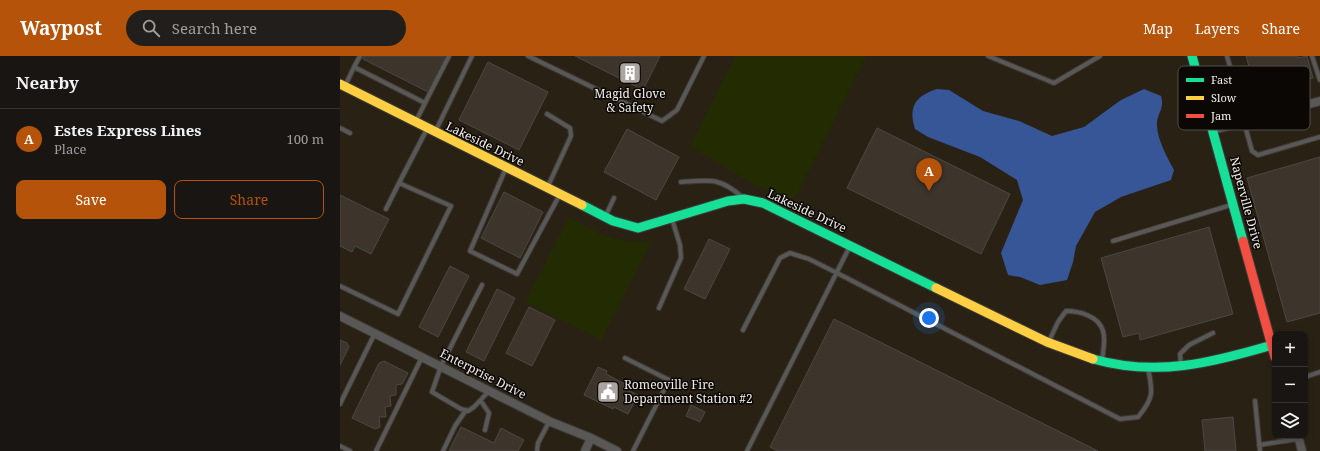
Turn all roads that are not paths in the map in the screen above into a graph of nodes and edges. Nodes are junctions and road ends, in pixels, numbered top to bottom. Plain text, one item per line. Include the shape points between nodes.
1 (360, 56) edge
2 (449, 56) edge
3 (472, 56) edge
4 (528, 56) edge
5 (704, 56) edge
6 (988, 56) edge
7 (1100, 56) edge
8 (1192, 56) edge
9 (1227, 56) edge
10 (1312, 56) edge
11 (1195, 66) edge
12 (1230, 66) edge
13 (354, 68) junction
14 (1320, 80) edge
15 (342, 85) edge
16 (1320, 101) edge
17 (425, 103) junction
18 (1310, 104) edge
19 (547, 114) dead end
20 (415, 123) junction
21 (340, 128) edge
22 (1214, 130) edge
23 (1247, 130) edge
24 (431, 131) junction
25 (350, 134) dead end
26 (1320, 137) edge
27 (506, 168) junction
28 (681, 182) dead end
29 (399, 183) junction
30 (546, 188) junction
31 (560, 195) junction
32 (614, 198) dead end
33 (744, 199) junction
34 (1234, 205) junction
35 (386, 209) dead end
36 (604, 217) junction
37 (672, 219) junction
38 (1113, 240) dead end
39 (850, 246) junction
40 (837, 273) junction
41 (482, 285) dead end
42 (340, 286) edge
43 (659, 308) dead end
44 (340, 316) edge
45 (743, 330) dead end
46 (374, 333) junction
47 (1213, 333) dead end
48 (1048, 343) junction
49 (1272, 345) joint
50 (422, 357) junction
51 (625, 358) dead end
52 (1101, 361) junction
53 (441, 366) junction
54 (1181, 366) junction
55 (1148, 368) junction
56 (1320, 372) edge
57 (1308, 375) edge
58 (489, 390) junction
59 (481, 401) junction
60 (1255, 401) dead end
61 (340, 404) edge
62 (466, 410) junction
63 (550, 421) junction
64 (485, 430) dead end
65 (591, 438) junction
66 (1288, 439) edge
67 (1299, 439) edge
68 (1259, 445) junction
69 (340, 446) edge
70 (350, 451) edge
71 (376, 451) edge
72 (444, 451) edge
73 (537, 451) edge
74 (585, 451) edge
75 (616, 451) edge
76 (633, 451) edge
77 (747, 451) edge
78 (1260, 451) edge
79 (1302, 451) edge

1 - 13 lane
2 - 17 lane
3 - 24 lane
4 - 5 lane via 662,121 677,110
6 - 7 lane via 1054,83
8 - 11 street, Naperville Drive
9 - 12 lane
10 - 14 lane
13 - 15 lane
13 - 17 lane
15 - 20 street, Lakeside Drive
16 - 18 street
17 - 20 lane
19 - 30 lane via 570,128 571,136
20 - 24 street, Lakeside Drive
21 - 25 lane
22 - 34 street, Naperville Drive
23 - 26 lane via 1252,151 1258,155
24 - 27 street, Lakeside Drive
24 - 29 lane
27 - 30 street, Lakeside Drive
27 - 31 lane via 470,250 504,268 517,274
28 - 33 lane via 714,180 734,190
29 - 35 lane
29 - 42 lane via 451,206 398,314
30 - 31 street, Lakeside Drive
31 - 36 street, Lakeside Drive
32 - 36 lane
33 - 37 street, Lakeside Drive via 728,201
33 - 39 street, Lakeside Drive via 764,203
34 - 38 lane
34 - 49 street, Naperville Drive
36 - 37 street, Lakeside Drive via 638,228
37 - 43 lane via 681,258
39 - 40 lane
39 - 48 street, Lakeside Drive
40 - 45 lane via 790,253 780,258
40 - 55 lane via 1120,419 1138,417 1150,403 1153,388
40 - 77 lane
41 - 53 lane
44 - 46 street, Enterprise Drive
46 - 50 street, Enterprise Drive
46 - 61 lane
47 - 54 lane via 1189,345 1180,354
48 - 52 street, Lakeside Drive
48 - 52 lane via 1066,311 1077,311 1096,320 1103,331
49 - 54 street, Lakeside Drive via 1226,359
50 - 53 street, Enterprise Drive
50 - 71 lane
51 - 76 lane via 669,380
52 - 55 street, Lakeside Drive
53 - 58 street, Enterprise Drive
53 - 62 lane via 432,392
54 - 55 street, Lakeside Drive
56 - 57 lane
58 - 59 lane
58 - 63 street, Enterprise Drive
59 - 62 lane
59 - 64 lane via 489,413
60 - 68 lane
62 - 72 lane
63 - 65 street, Enterprise Drive
63 - 73 lane via 538,443
65 - 74 street
65 - 75 street, Enterprise Drive
66 - 68 lane
67 - 79 street
68 - 78 lane
69 - 70 lane

